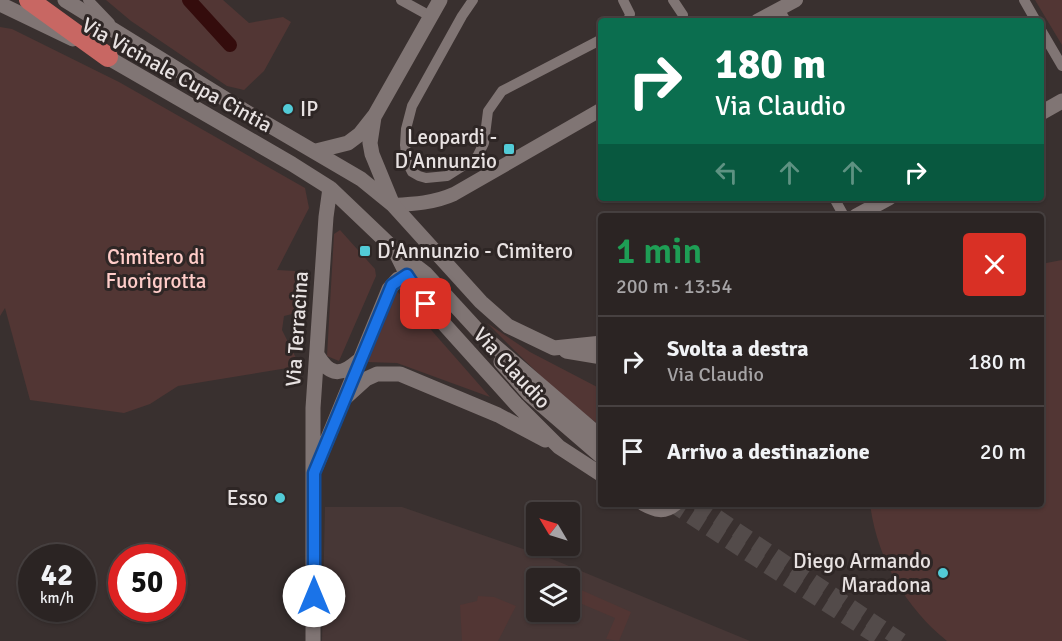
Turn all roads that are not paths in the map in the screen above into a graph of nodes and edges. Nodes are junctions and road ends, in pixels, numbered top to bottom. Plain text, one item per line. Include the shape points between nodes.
1 (29, 0) edge
2 (65, 0) edge
3 (88, 0) edge
4 (401, 0) edge
5 (440, 0) edge
6 (473, 0) edge
7 (623, 0) edge
8 (673, 0) edge
9 (796, 0) edge
10 (1024, 0) edge
11 (0, 4) edge
12 (683, 15) dead end
13 (783, 15) edge
14 (430, 16) junction
15 (629, 18) edge
16 (1034, 18) edge
17 (1044, 35) edge
18 (125, 38) junction
19 (598, 41) edge
20 (108, 57) junction
21 (1062, 66) edge
22 (1062, 100) edge
23 (598, 111) edge
24 (1044, 111) edge
25 (375, 115) junction
26 (316, 151) junction
27 (330, 188) junction
28 (880, 201) edge
29 (393, 206) junction
30 (863, 213) edge
31 (395, 250) junction
32 (426, 274) junction
33 (407, 275) junction
34 (482, 335) junction
35 (598, 343) edge
36 (554, 348) junction
37 (318, 356) junction
38 (598, 356) edge
39 (359, 360) junction
40 (343, 400) junction
41 (598, 435) edge
42 (559, 447) junction
43 (598, 454) edge
44 (598, 472) edge
45 (314, 473) junction
46 (649, 507) edge
47 (669, 507) edge
48 (313, 641) edge

1 - 20 highway
2 - 18 main road, Via Vicinale Cupa Cintia
3 - 18 street
4 - 14 street
5 - 14 main road
6 - 19 street via 412,106 405,145 407,162 419,176 447,176 477,157 484,143 488,111 502,91
7 - 15 street
8 - 12 street
9 - 13 street
10 - 16 street
11 - 20 main road, Via Vicinale Cupa Cintia
14 - 25 main road
17 - 21 street
18 - 26 main road, Via Vicinale Cupa Cintia
20 - 27 main road, Via Vicinale Cupa Cintia
22 - 24 main road
23 - 29 street via 454,194 426,203
25 - 26 main road via 348,142
25 - 29 main road via 372,154
26 - 29 main road via 362,180
27 - 31 main road, Via Claudio
27 - 37 main road, Via Terracina
28 - 30 main road
29 - 36 main road via 508,326
31 - 32 main road, Via Claudio
31 - 33 main road, Via Claudio
32 - 33 main road
32 - 34 main road, Via Claudio
33 - 39 main road, Via Terracina via 388,289
33 - 42 main road, Via Claudio via 426,304
34 - 41 main road, Via Claudio
34 - 43 main road, Via Claudio via 529,394
35 - 36 main road
36 - 38 main road
37 - 39 main road via 327,368 338,373
37 - 45 main road, Via Terracina via 313,408
39 - 40 main road, Via Terracina
40 - 42 main road via 366,379 377,374 400,374 498,415
40 - 45 main road, Via Terracina
42 - 44 main road, Via Claudio
45 - 48 main road, Via Terracina
46 - 47 main road

